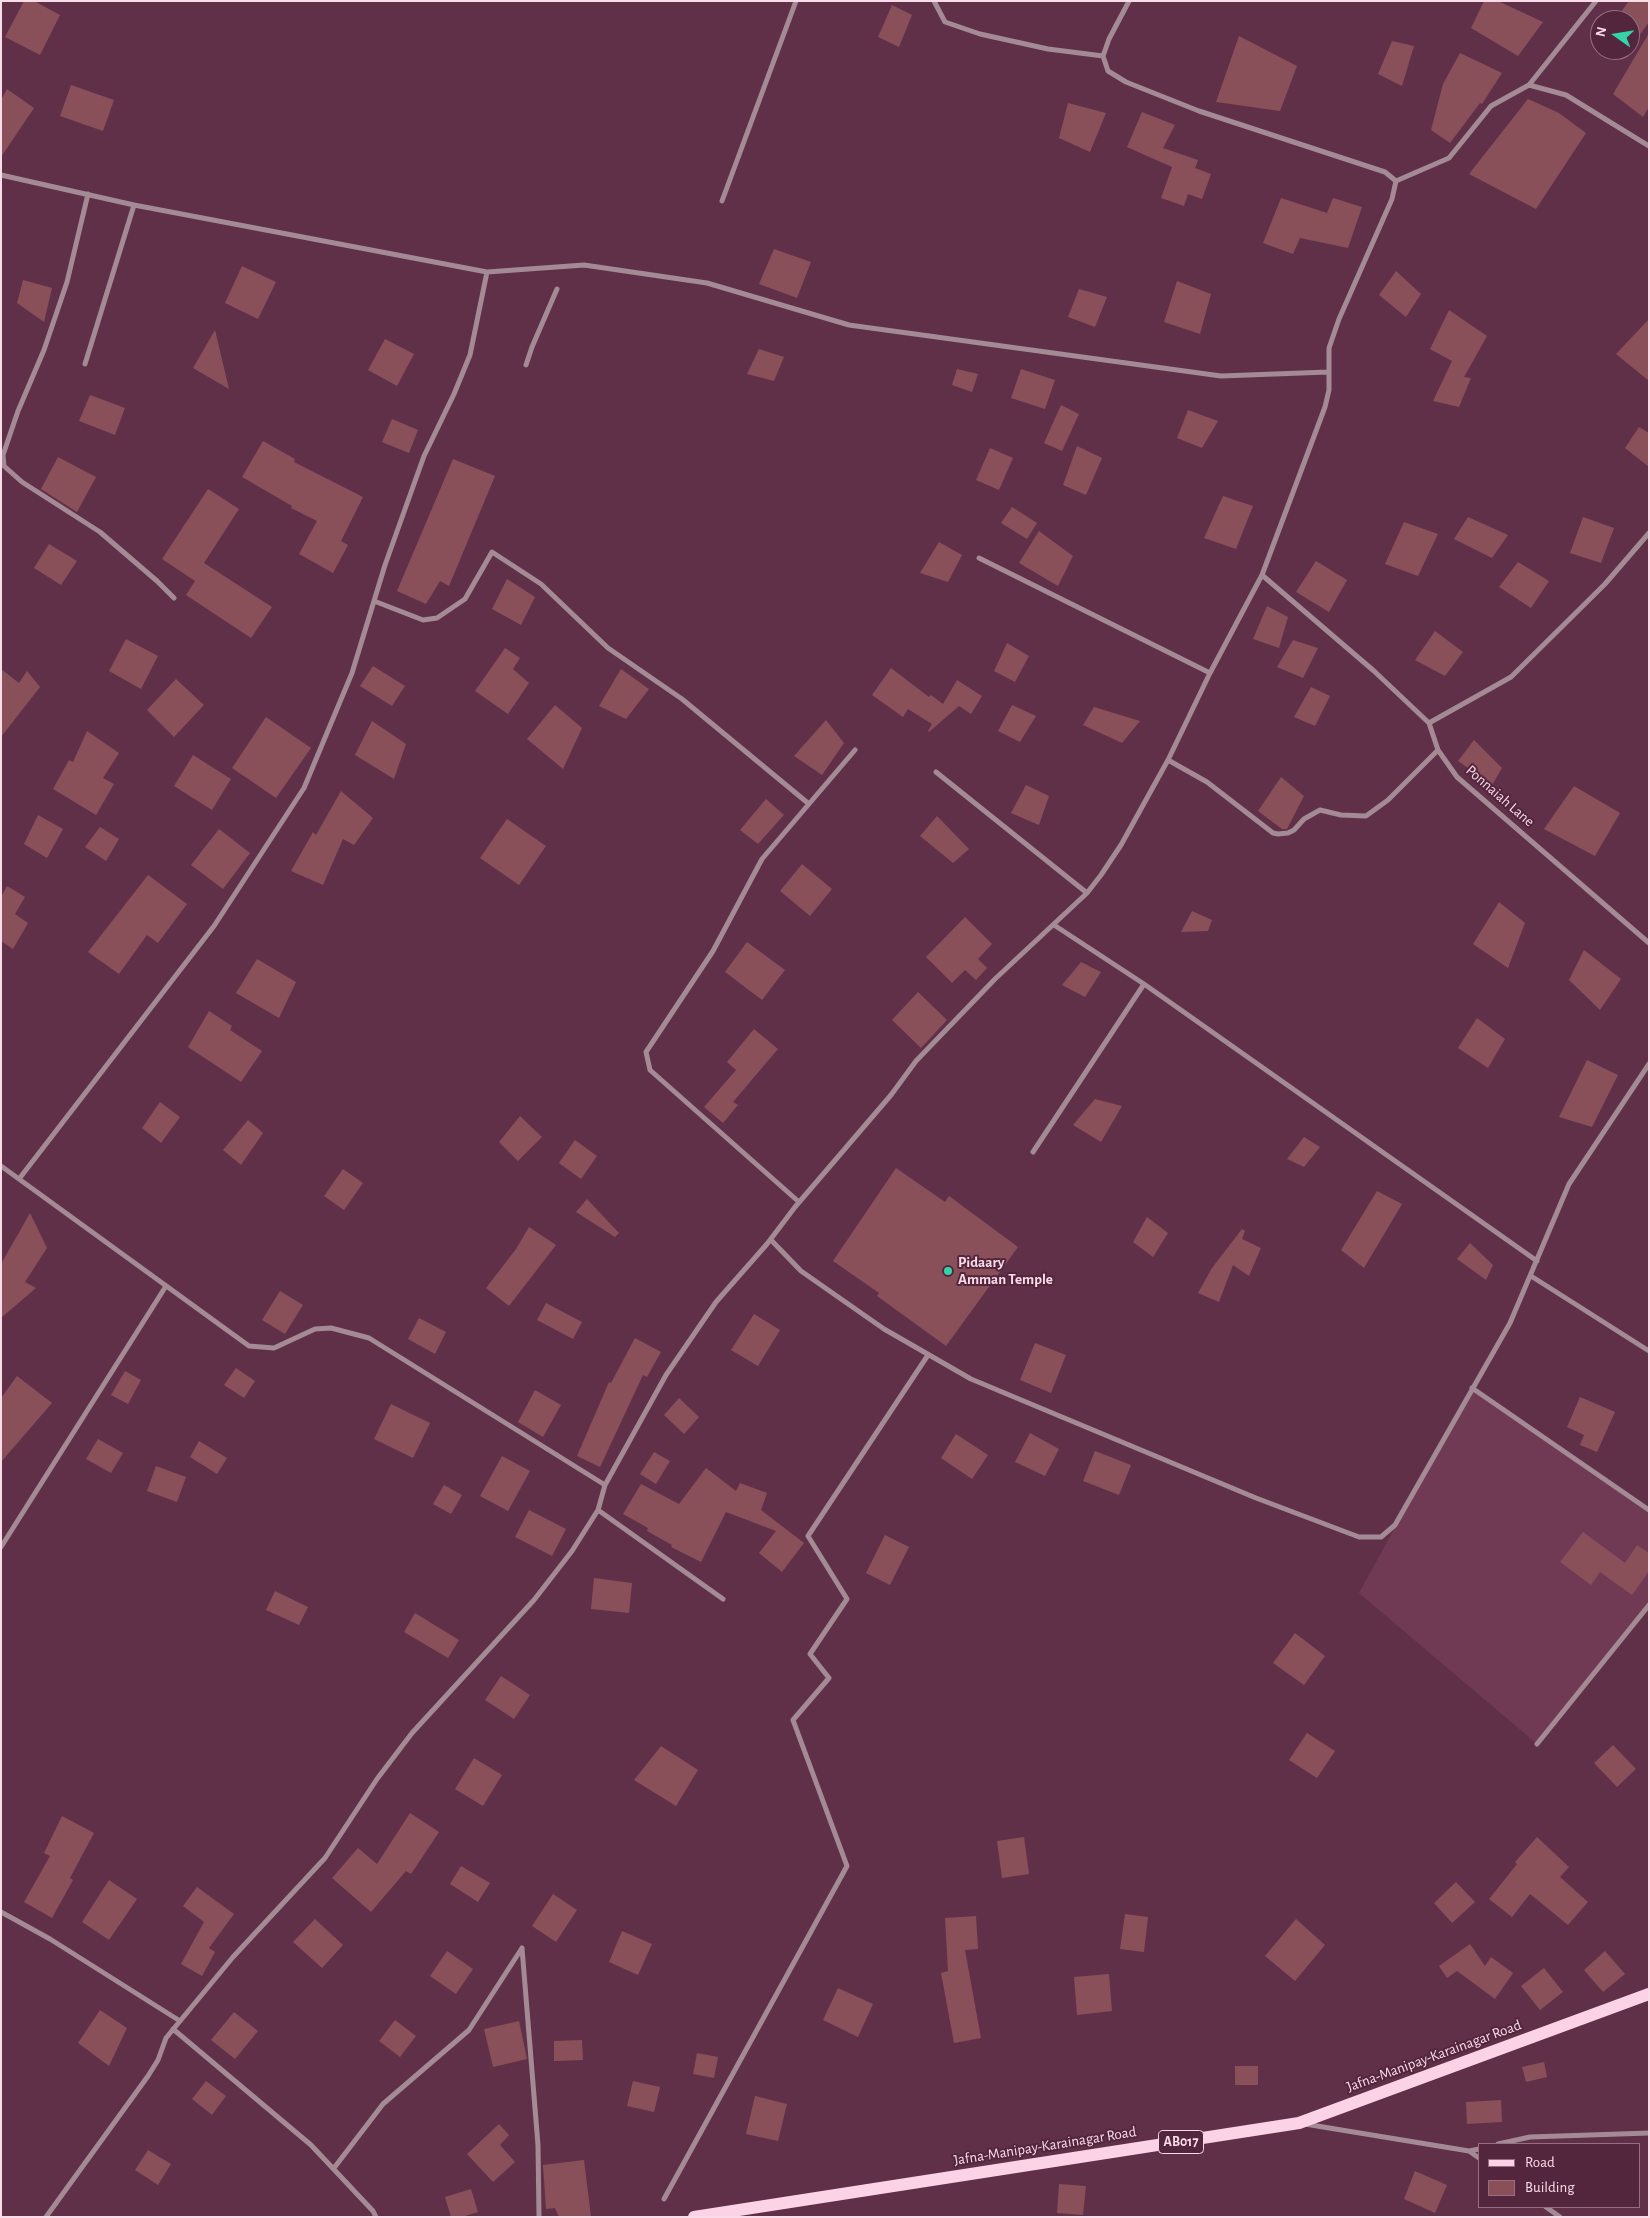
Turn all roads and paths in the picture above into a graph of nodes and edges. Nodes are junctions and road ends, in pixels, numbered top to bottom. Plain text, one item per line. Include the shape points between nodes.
1 (796, 1) edge
2 (934, 1) edge
3 (1129, 1) edge
4 (1596, 1) edge
5 (1103, 56) junction
6 (1529, 85) junction
7 (1649, 146) edge
8 (1, 175) edge
9 (1396, 181) junction
10 (88, 194) junction
11 (722, 201) dead end
12 (134, 204) junction
13 (487, 272) junction
14 (557, 289) dead end
15 (85, 364) dead end
16 (526, 365) dead end
17 (1328, 372) junction
18 (1649, 533) edge
19 (979, 558) dead end
20 (1262, 575) junction
21 (174, 598) dead end
22 (374, 601) junction
23 (1210, 673) junction
24 (1429, 723) junction
25 (855, 750) dead end
26 (1438, 750) junction
27 (1168, 760) junction
28 (936, 772) dead end
29 (809, 804) junction
30 (1087, 893) junction
31 (1054, 924) junction
32 (1649, 943) edge
33 (1144, 984) junction
34 (1649, 1064) edge
35 (1033, 1152) dead end
36 (1, 1166) edge
37 (19, 1179) junction
38 (799, 1202) junction
39 (771, 1240) junction
40 (1538, 1261) junction
41 (1531, 1276) junction
42 (166, 1286) junction
43 (1649, 1351) edge
44 (928, 1354) junction
45 (1472, 1388) junction
46 (606, 1485) junction
47 (598, 1510) junction
48 (1649, 1510) edge
49 (1, 1547) edge
50 (723, 1599) dead end
51 (1649, 1606) edge
52 (1537, 1744) dead end
53 (1, 1912) edge
54 (1649, 1994) edge
55 (180, 2022) junction
56 (173, 2029) junction
57 (1299, 2123) junction
58 (1649, 2133) edge
59 (1503, 2143) edge
60 (1478, 2149) edge
61 (1469, 2151) junction
62 (1478, 2157) edge
63 (334, 2168) junction
64 (664, 2200) dead end
65 (1547, 2208) edge
66 (46, 2217) edge
67 (376, 2217) edge
68 (539, 2217) edge
69 (694, 2217) edge
70 (1560, 2217) edge

1 - 11 street
2 - 5 street via 945,22 980,34 1048,49
3 - 5 street
4 - 6 street
5 - 9 street via 1108,71 1126,82 1199,111 1385,172
6 - 7 street via 1566,95
6 - 9 street via 1491,106 1450,158
8 - 10 street
9 - 17 street via 1392,199 1338,319 1329,348
10 - 12 street
10 - 21 street via 67,282 44,350 18,411 3,455 4,466 22,482 100,532
12 - 13 street
12 - 15 street
13 - 17 street via 584,265 707,283 849,325 1221,376
13 - 22 street via 470,355 424,456
14 - 16 street
17 - 20 street via 1329,390 1325,407
18 - 24 street via 1605,584 1511,677
19 - 23 street
20 - 23 street
20 - 24 street, Ponnaiah Lane
22 - 29 street via 423,620 436,618 465,599 492,552 541,584 608,648 682,699
22 - 37 street via 352,674 304,788 214,926
23 - 27 street
24 - 26 street, Ponnaiah Lane
25 - 29 street
26 - 27 street via 1388,800 1366,816 1320,810 1308,816 1294,830 1278,834 1207,782
26 - 32 street, Ponnaiah Lane via 1457,777
27 - 30 street via 1121,845
28 - 30 street
29 - 38 street via 762,859 713,951 646,1052 650,1070
30 - 31 street
31 - 33 street
31 - 38 street via 995,979 916,1061
33 - 35 street
33 - 40 street
34 - 40 street via 1569,1184
36 - 37 street
37 - 42 street
38 - 39 street
39 - 44 street via 801,1272 884,1329
39 - 46 street via 710,1310 666,1375
40 - 41 street
41 - 43 street
41 - 45 street via 1510,1323
42 - 46 street via 249,1346 274,1348 315,1329 331,1328 369,1338
42 - 49 street
44 - 45 street via 971,1378 1256,1498 1359,1537 1381,1537 1395,1525
44 - 64 street via 808,1536 847,1599 810,1654 829,1678 793,1720 847,1866
45 - 48 street
46 - 47 street
47 - 50 street
47 - 55 street via 572,1551 534,1600 412,1732 325,1858 233,1957
51 - 52 street
53 - 55 street via 50,1939
54 - 57 main road, Jafna-Manipay-Karainagar Road / AB017
55 - 56 street
56 - 63 street
56 - 66 street via 148,2076
57 - 61 street
57 - 69 main road, Jafna-Manipay-Karainagar Road / AB017
58 - 59 street via 1530,2137
60 - 61 street
61 - 62 street
63 - 67 street
63 - 68 street via 383,2104 469,2030 522,1948 538,2145
65 - 70 street

